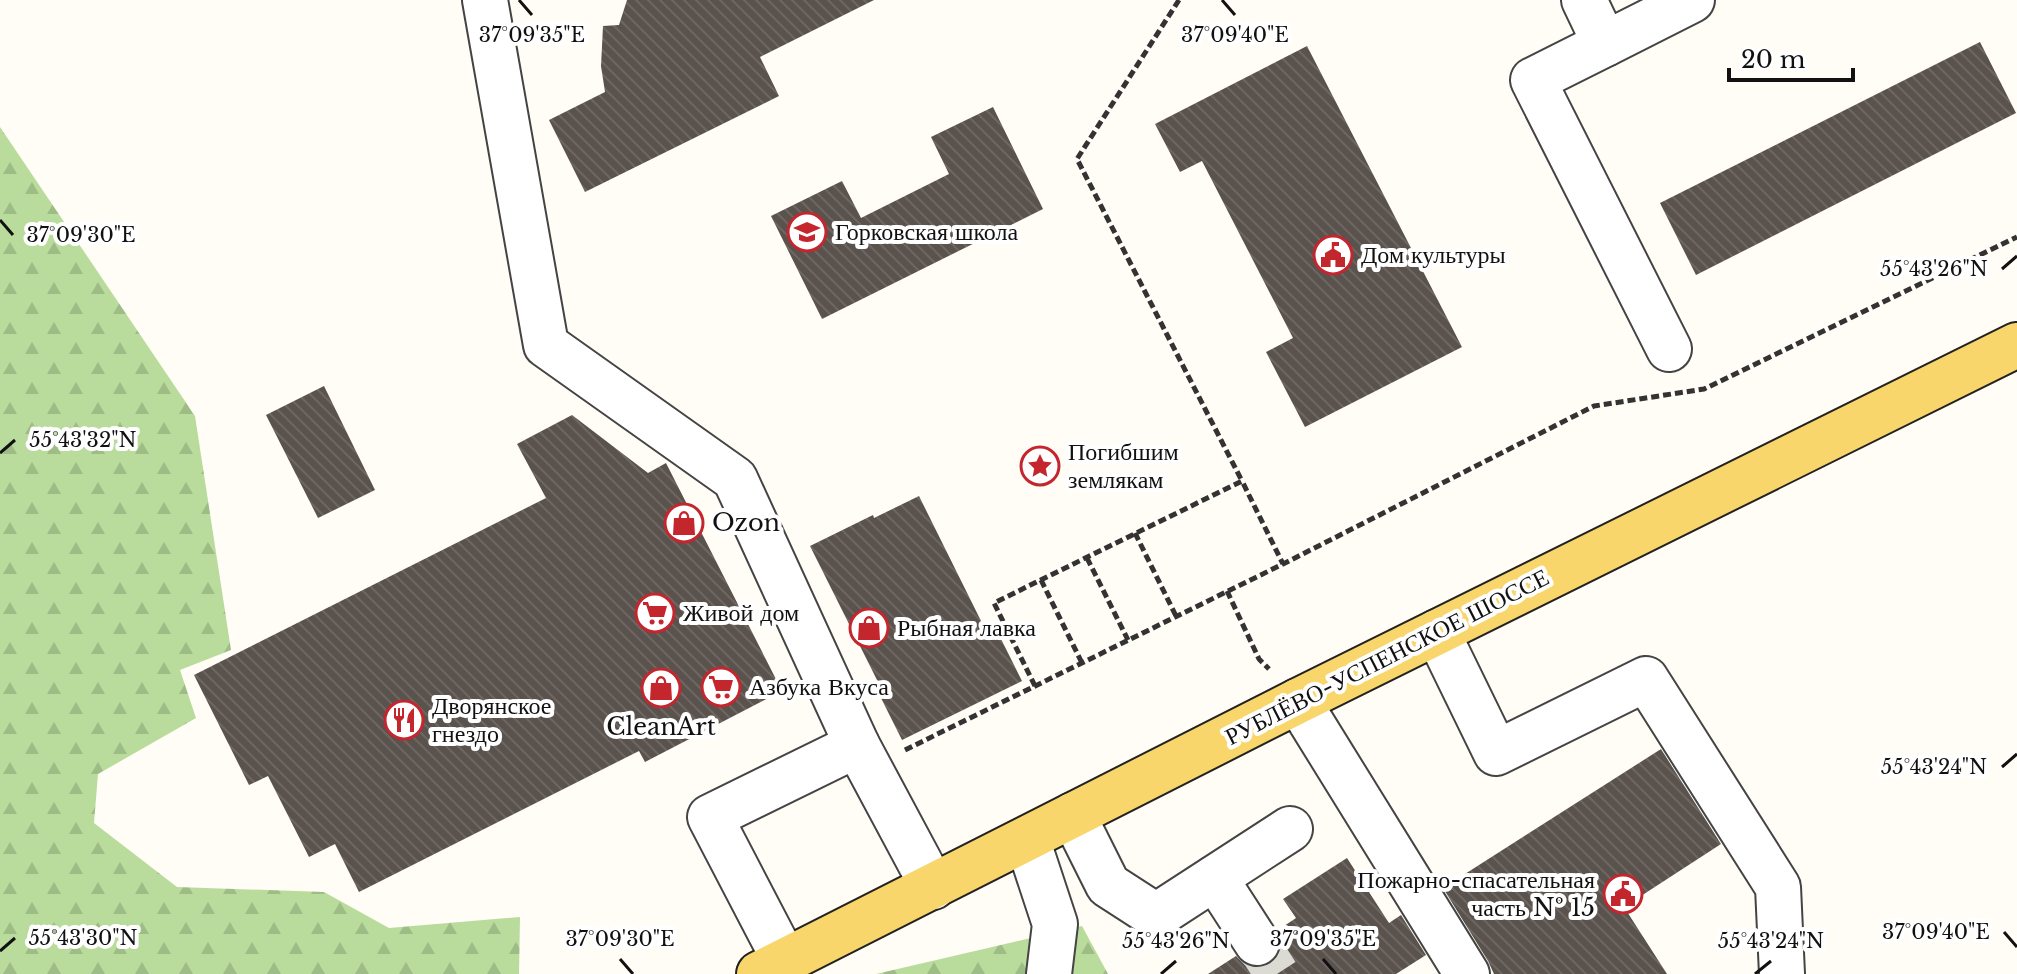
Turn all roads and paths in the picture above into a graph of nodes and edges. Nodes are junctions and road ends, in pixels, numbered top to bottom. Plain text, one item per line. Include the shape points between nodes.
1 (485, 0) edge
2 (1179, 0) edge
3 (1584, 0) edge
4 (1692, 0) edge
5 (1605, 44) junction
6 (2017, 237) edge
7 (2017, 345) edge
8 (1669, 349) dead end
9 (1242, 481) junction
10 (1135, 533) junction
11 (1087, 558) junction
12 (1283, 564) junction
13 (1041, 580) junction
14 (1227, 591) junction
15 (1176, 616) junction
16 (1437, 632) junction
17 (1128, 640) junction
18 (1082, 663) junction
19 (1269, 669) dead end
20 (1035, 686) junction
21 (1298, 701) junction
22 (862, 756) junction
23 (1073, 815) junction
24 (1290, 829) dead end
25 (1027, 839) junction
26 (1215, 878) junction
27 (933, 887) junction
28 (1257, 943) tunnel mouth
29 (772, 968) edge
30 (1049, 974) edge
31 (1467, 974) edge
32 (1782, 974) edge

1 - 22 street via 546,345 735,479
2 - 9 path via 1077,159
3 - 5 street
4 - 5 street
5 - 8 street via 1533,80
6 - 12 path via 1704,389 1594,406
7 - 16 main road, РУБЛЁВО-УСПЕНСКОЕ ШОССЕ
9 - 10 path
9 - 12 path
10 - 11 path
10 - 15 path
11 - 13 path
11 - 17 path
12 - 14 path
13 - 18 path
13 - 20 path via 994,603
14 - 15 path
14 - 19 path via 1259,659
15 - 17 path
16 - 21 main road, РУБЛЁВО-УСПЕНСКОЕ ШОССЕ
16 - 32 street via 1496,753 1646,679 1778,887
17 - 18 path
18 - 20 path
20 - 22 path
21 - 23 main road, РУБЛЁВО-УСПЕНСКОЕ ШОССЕ
21 - 31 street
22 - 27 street
22 - 29 street via 710,817
23 - 25 main road, РУБЛЁВО-УСПЕНСКОЕ ШОССЕ
23 - 26 street via 1108,885 1156,916
24 - 26 street
25 - 27 main road, РУБЛЁВО-УСПЕНСКОЕ ШОССЕ
25 - 30 street via 1055,924
26 - 28 street
27 - 29 main road, РУБЛЁВО-УСПЕНСКОЕ ШОССЕ

